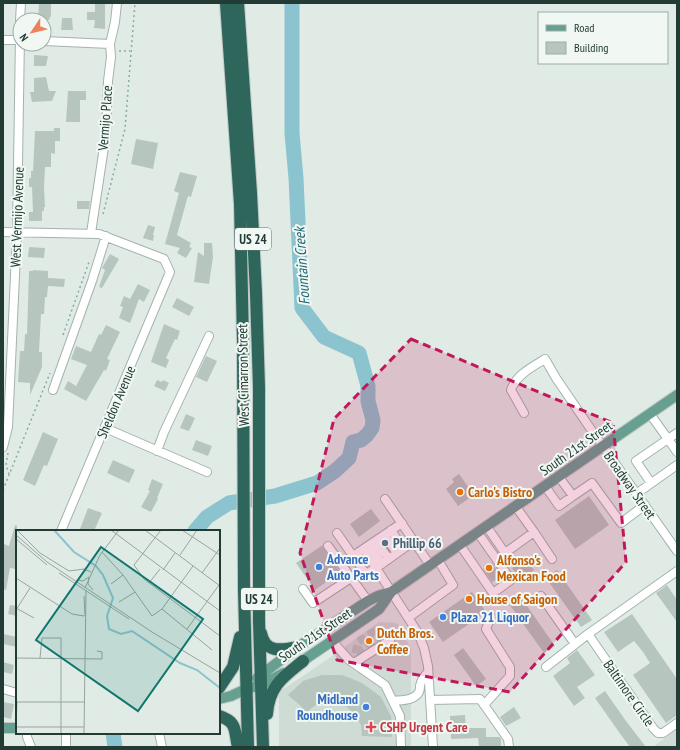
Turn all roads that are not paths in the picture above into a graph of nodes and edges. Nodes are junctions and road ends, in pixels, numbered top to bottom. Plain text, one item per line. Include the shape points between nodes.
1 (117, 3) edge
2 (226, 3) edge
3 (238, 3) edge
4 (52, 42) edge
5 (111, 47) junction
6 (20, 52) edge
7 (3, 232) edge
8 (17, 232) junction
9 (91, 233) junction
10 (106, 236) junction
11 (209, 336) dead end
12 (6, 386) edge
13 (52, 390) dead end
14 (677, 395) edge
15 (524, 413) dead end
16 (650, 414) junction
17 (105, 428) junction
18 (677, 432) edge
19 (668, 439) junction
20 (603, 446) junction
21 (3, 447) edge
22 (157, 451) junction
23 (677, 452) edge
24 (677, 465) edge
25 (206, 472) dead end
26 (559, 477) junction
27 (651, 483) junction
28 (545, 486) junction
29 (636, 494) junction
30 (573, 496) junction
31 (385, 499) dead end
32 (645, 506) junction
33 (516, 507) junction
34 (402, 523) junction
35 (487, 527) junction
36 (61, 530) edge
37 (534, 532) junction
38 (337, 533) dead end
39 (388, 533) junction
40 (478, 533) junction
41 (414, 541) junction
42 (370, 545) junction
43 (460, 545) junction
44 (328, 546) dead end
45 (400, 551) junction
46 (677, 551) edge
47 (353, 556) junction
48 (552, 560) dead end
49 (383, 563) junction
50 (434, 563) junction
51 (363, 570) junction
52 (677, 571) edge
53 (351, 578) junction
54 (303, 589) dead end
55 (391, 592) junction
56 (541, 596) dead end
57 (244, 600) junction
58 (368, 601) junction
59 (491, 617) dead end
60 (408, 618) junction
61 (259, 621) junction
62 (386, 634) dead end
63 (588, 634) junction
64 (332, 641) junction
65 (575, 644) junction
66 (298, 647) junction
67 (352, 659) junction
68 (303, 661) junction
69 (546, 667) dead end
70 (428, 672) junction
71 (261, 680) junction
72 (220, 687) edge
73 (3, 689) edge
74 (246, 689) junction
75 (16, 693) edge
76 (220, 699) edge
77 (430, 700) junction
78 (393, 701) junction
79 (482, 702) junction
80 (220, 716) edge
81 (677, 723) edge
82 (3, 728) edge
83 (16, 728) edge
84 (27, 734) edge
85 (66, 734) edge
86 (159, 734) edge
87 (31, 747) edge
88 (66, 747) edge
89 (162, 747) edge
90 (238, 747) edge
91 (248, 747) edge
92 (264, 747) edge
93 (401, 747) edge
94 (428, 747) edge
95 (433, 747) edge
96 (508, 747) edge

1 - 5 street, Vermijo Place
2 - 57 highway, West Cimarron Street / US 24 via 240,204 244,341
3 - 61 highway, West Cimarron Street / US 24 via 256,285 259,387
4 - 5 street
5 - 9 street, Vermijo Place via 106,134
6 - 8 street, West Vermijo Avenue
7 - 8 street
8 - 9 street
8 - 12 street, West Vermijo Avenue
9 - 10 street
10 - 13 street
10 - 17 street, Sheldon Avenue via 164,259 170,272
11 - 22 street
12 - 21 street, West Vermijo Avenue via 8,427
14 - 16 main road, South 21st Street
15 - 20 street, Broadway Street via 511,390 513,384 526,370 545,359
16 - 19 street
16 - 20 main road, South 21st Street
17 - 22 street
17 - 36 street, Sheldon Avenue
18 - 19 street
19 - 23 street
19 - 27 street via 636,461
20 - 26 main road, South 21st Street
20 - 29 street, Broadway Street
22 - 25 street
24 - 27 street
26 - 28 main road, South 21st Street
26 - 30 street
27 - 29 street
28 - 30 street via 559,506
28 - 33 main road, South 21st Street
29 - 32 street, Broadway Street
30 - 32 street via 592,483 620,523
31 - 34 street
32 - 46 street, Broadway Street
33 - 35 main road, South 21st Street
33 - 37 street
34 - 39 street
34 - 41 street
35 - 37 street via 505,553
35 - 40 main road, South 21st Street
37 - 48 street
38 - 47 street
39 - 42 street
39 - 45 street
40 - 43 main road, South 21st Street
40 - 43 street via 511,580 493,593
41 - 45 street
41 - 50 street
42 - 47 street
42 - 49 street
42 - 49 street
43 - 50 main road, South 21st Street
44 - 53 street
45 - 49 street
47 - 51 street
49 - 51 street via 366,574
49 - 55 street
50 - 55 main road, South 21st Street
50 - 60 street via 453,585
51 - 53 street
52 - 63 street
53 - 54 street via 313,603
53 - 58 street
55 - 58 main road, South 21st Street
55 - 60 street
55 - 64 main road, South 21st Street via 379,609
56 - 65 street
57 - 72 highway via 234,667
57 - 74 highway, West Cimarron Street / US 24
58 - 66 main road, South 21st Street
59 - 79 street via 486,630 510,667 510,676
60 - 70 street via 424,648
61 - 66 highway via 262,637 268,646 277,649
61 - 71 highway, West Cimarron Street / US 24
62 - 67 street via 390,640
63 - 65 street
63 - 81 street, Baltimore Circle via 653,728 658,733 663,733
64 - 67 street
64 - 68 main road, South 21st Street
65 - 69 street
66 - 71 main road, South 21st Street
67 - 78 street via 385,685
68 - 71 main road, South 21st Street
68 - 92 highway via 282,677 272,690
70 - 77 street
70 - 78 street via 420,684 419,692 413,697
71 - 74 main road, South 21st Street
71 - 92 highway, West Cimarron Street / US 24
73 - 75 street
74 - 76 main road, South 21st Street
74 - 91 highway, West Cimarron Street / US 24
77 - 79 street
77 - 95 street
78 - 93 street via 400,716
79 - 96 street via 508,739
80 - 90 highway via 233,724
82 - 83 main road
84 - 87 street
85 - 88 street
86 - 89 street
94 - 95 street

